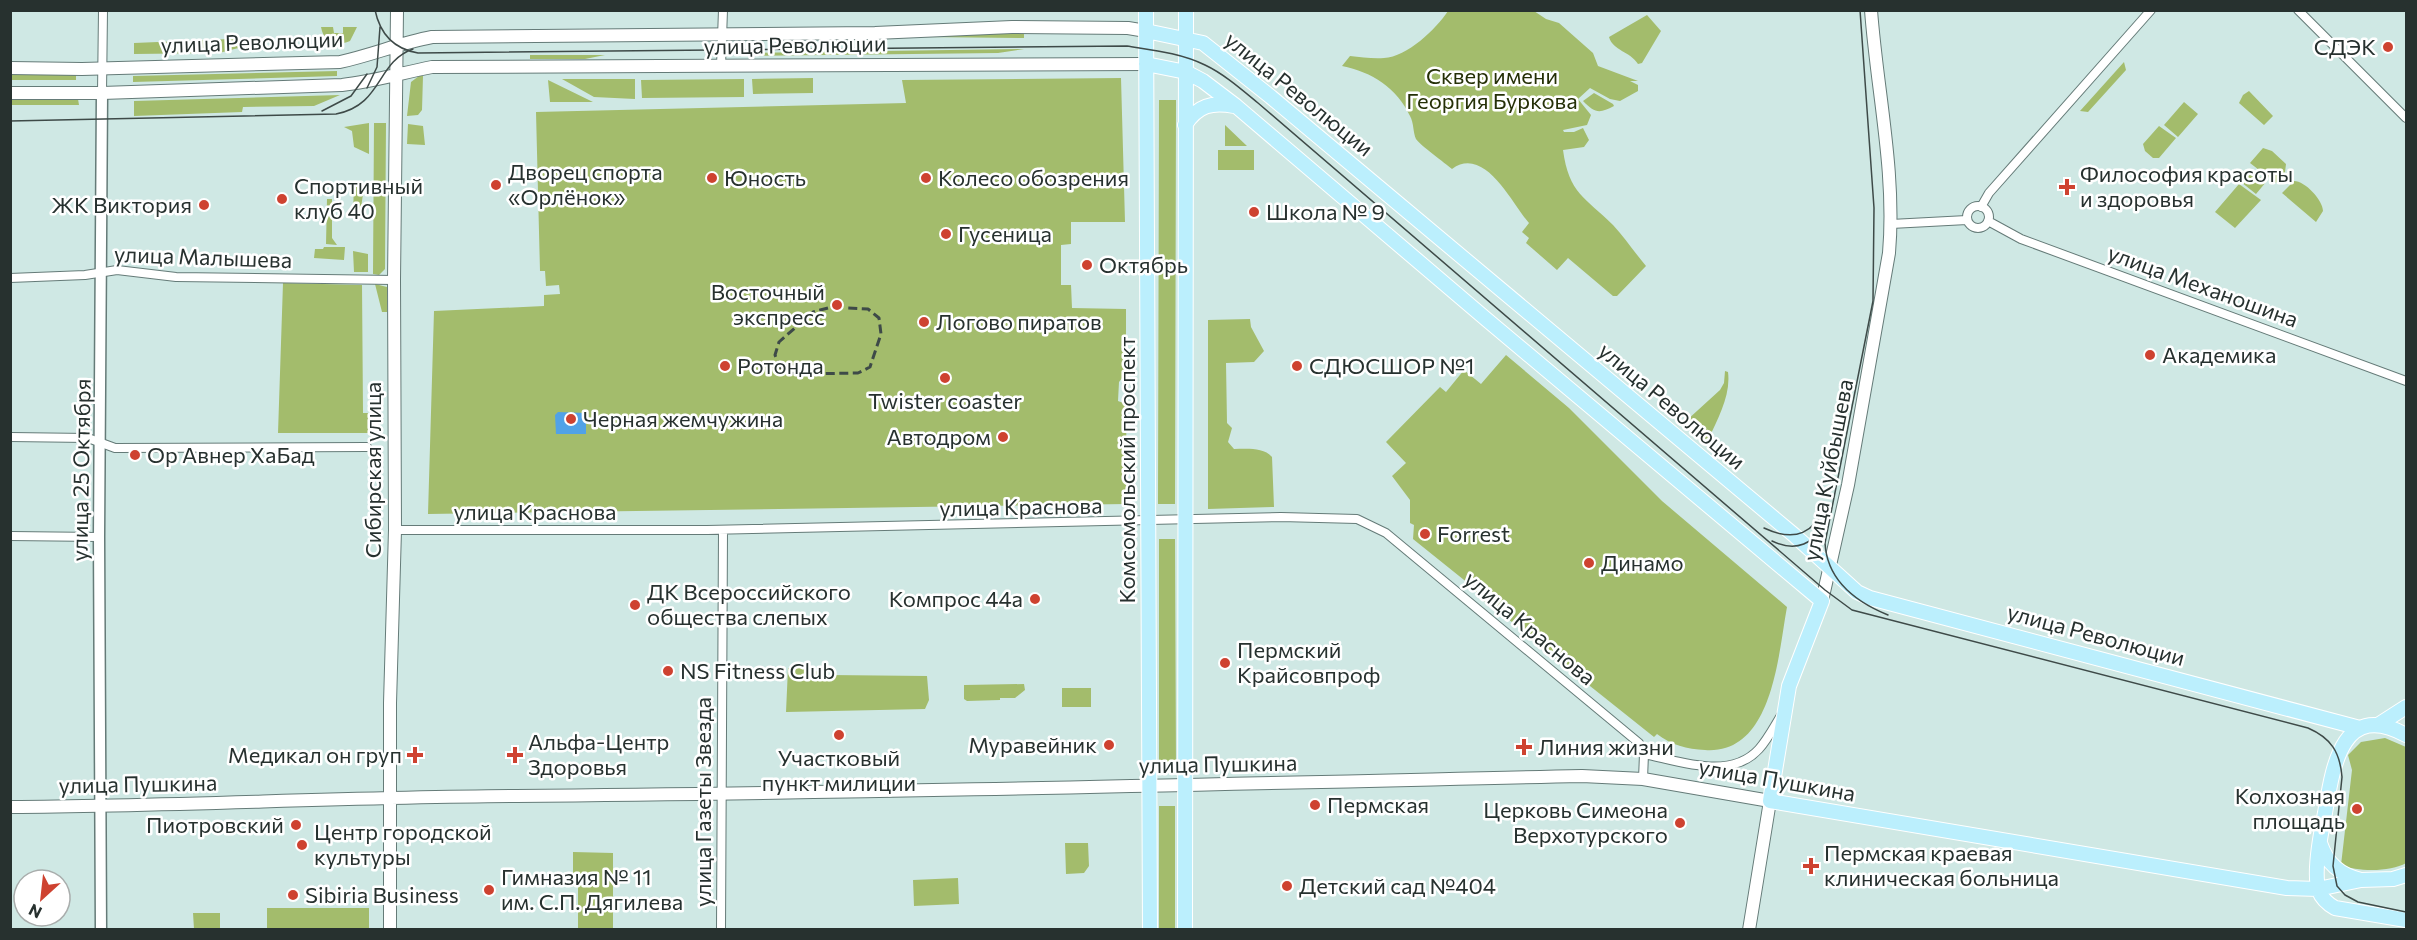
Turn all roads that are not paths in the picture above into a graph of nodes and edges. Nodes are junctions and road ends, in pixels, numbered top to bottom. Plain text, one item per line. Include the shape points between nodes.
1 (104, 10) edge
2 (397, 10) edge
3 (723, 10) edge
4 (1146, 10) edge
5 (1186, 10) edge
6 (1871, 10) edge
7 (2151, 10) edge
8 (2298, 10) edge
9 (1146, 32) junction
10 (722, 35) junction
11 (1186, 40) junction
12 (396, 45) junction
13 (1146, 64) junction
14 (721, 66) junction
15 (10, 68) edge
16 (103, 68) junction
17 (1186, 72) junction
18 (397, 74) junction
19 (10, 93) edge
20 (102, 93) junction
21 (1236, 106) junction
22 (2406, 118) edge
23 (1185, 125) junction
24 (1981, 207) junction
25 (1967, 220) junction
26 (1988, 222) junction
27 (1891, 225) junction
28 (101, 272) junction
29 (10, 278) edge
30 (394, 280) junction
31 (2406, 381) edge
32 (10, 437) edge
33 (101, 442) junction
34 (367, 447) dead end
35 (1185, 521) junction
36 (1149, 522) junction
37 (395, 530) junction
38 (723, 530) junction
39 (10, 536) edge
40 (99, 537) junction
41 (1831, 568) junction
42 (1822, 601) junction
43 (2406, 706) edge
44 (1785, 708) junction
45 (2378, 725) junction
46 (2360, 728) junction
47 (2406, 735) edge
48 (1644, 754) junction
49 (1643, 779) junction
50 (1150, 786) junction
51 (1186, 786) junction
52 (721, 795) junction
53 (390, 799) junction
54 (1770, 801) junction
55 (10, 807) edge
56 (101, 807) junction
57 (2319, 841) junction
58 (2406, 874) edge
59 (2361, 880) junction
60 (2318, 889) junction
61 (2406, 920) edge
62 (101, 930) edge
63 (390, 930) edge
64 (721, 930) edge
65 (1150, 930) edge
66 (1185, 930) edge
67 (1749, 930) edge

1 - 16 street, улица 25 Октября
2 - 12 main road, Сибирская улица
3 - 10 street
4 - 9 main road, Комсомольский проспект
5 - 11 main road
6 - 27 main road, улица Куйбышева
7 - 24 street via 1989,193
8 - 22 street
9 - 10 main road, улица Революции via 1128,27 1012,27
9 - 11 main road, улица Революции
9 - 13 main road, Комсомольский проспект
10 - 12 main road, улица Революции via 432,37
10 - 14 street
11 - 17 main road
11 - 41 main road, улица Революции via 1203,43 1271,97
12 - 16 main road, улица Революции via 340,62
12 - 18 main road, Сибирская улица
13 - 14 main road, улица Революции
13 - 17 main road, улица Революции
13 - 36 main road, Комсомольский проспект
14 - 18 main road, улица Революции via 432,67
15 - 16 main road, улица Революции
16 - 20 street, улица 25 Октября
17 - 21 main road, улица Революции
17 - 23 main road
18 - 20 main road, улица Революции via 342,86
18 - 30 main road, Сибирская улица
19 - 20 main road, улица Революции
20 - 28 street, улица 25 Октября
21 - 23 main road via 1204,106
21 - 42 main road, улица Революции
23 - 35 main road
24 - 25 street via 1970,209
24 - 26 street via 1987,211
25 - 26 street, улица Механошина via 1979,228
25 - 27 street, улица Механошина
26 - 31 street, улица Механошина via 2021,238
27 - 41 main road, улица Куйбышева via 1889,254
28 - 29 street, улица Малышева
28 - 30 street, улица Малышева
28 - 33 street, улица 25 Октября
30 - 37 main road, Сибирская улица
32 - 33 street via 88,438
33 - 34 street via 115,448
33 - 40 street, улица 25 Октября
35 - 36 street, улица Краснова
35 - 48 street, улица Краснова via 1341,518 1370,524 1561,677 1639,743
35 - 51 main road
36 - 38 street, улица Краснова
36 - 50 main road, Комсомольский проспект
37 - 38 street, улица Краснова
37 - 53 main road, Сибирская улица
38 - 52 street, улица Газеты Звезда
39 - 40 street
40 - 56 street, улица 25 Октября
41 - 42 main road, улица Куйбышева
41 - 46 main road, улица Революции via 1857,592 1870,598
42 - 44 main road, улица Куйбышева via 1794,669
43 - 45 main road
44 - 48 street via 1759,749 1733,764 1689,765
44 - 54 main road, улица Куйбышева
45 - 46 main road
45 - 47 main road
46 - 57 main road via 2338,753
48 - 49 street
49 - 51 main road, улица Пушкина via 1582,776
49 - 54 main road, улица Пушкина
50 - 51 main road, улица Пушкина
50 - 52 main road, улица Пушкина
50 - 65 main road, Комсомольский проспект
51 - 66 main road
52 - 53 main road, улица Пушкина
52 - 64 street, улица Газеты Звезда
53 - 56 main road, улица Пушкина
53 - 63 main road, Сибирская улица
54 - 60 main road, улица Пушкина via 2277,887
54 - 67 main road, улица Куйбышева
55 - 56 main road, улица Пушкина
56 - 62 street, улица 25 Октября
57 - 59 main road via 2338,872
57 - 60 main road
58 - 59 main road via 2393,879
59 - 60 main road
60 - 61 main road via 2335,908

